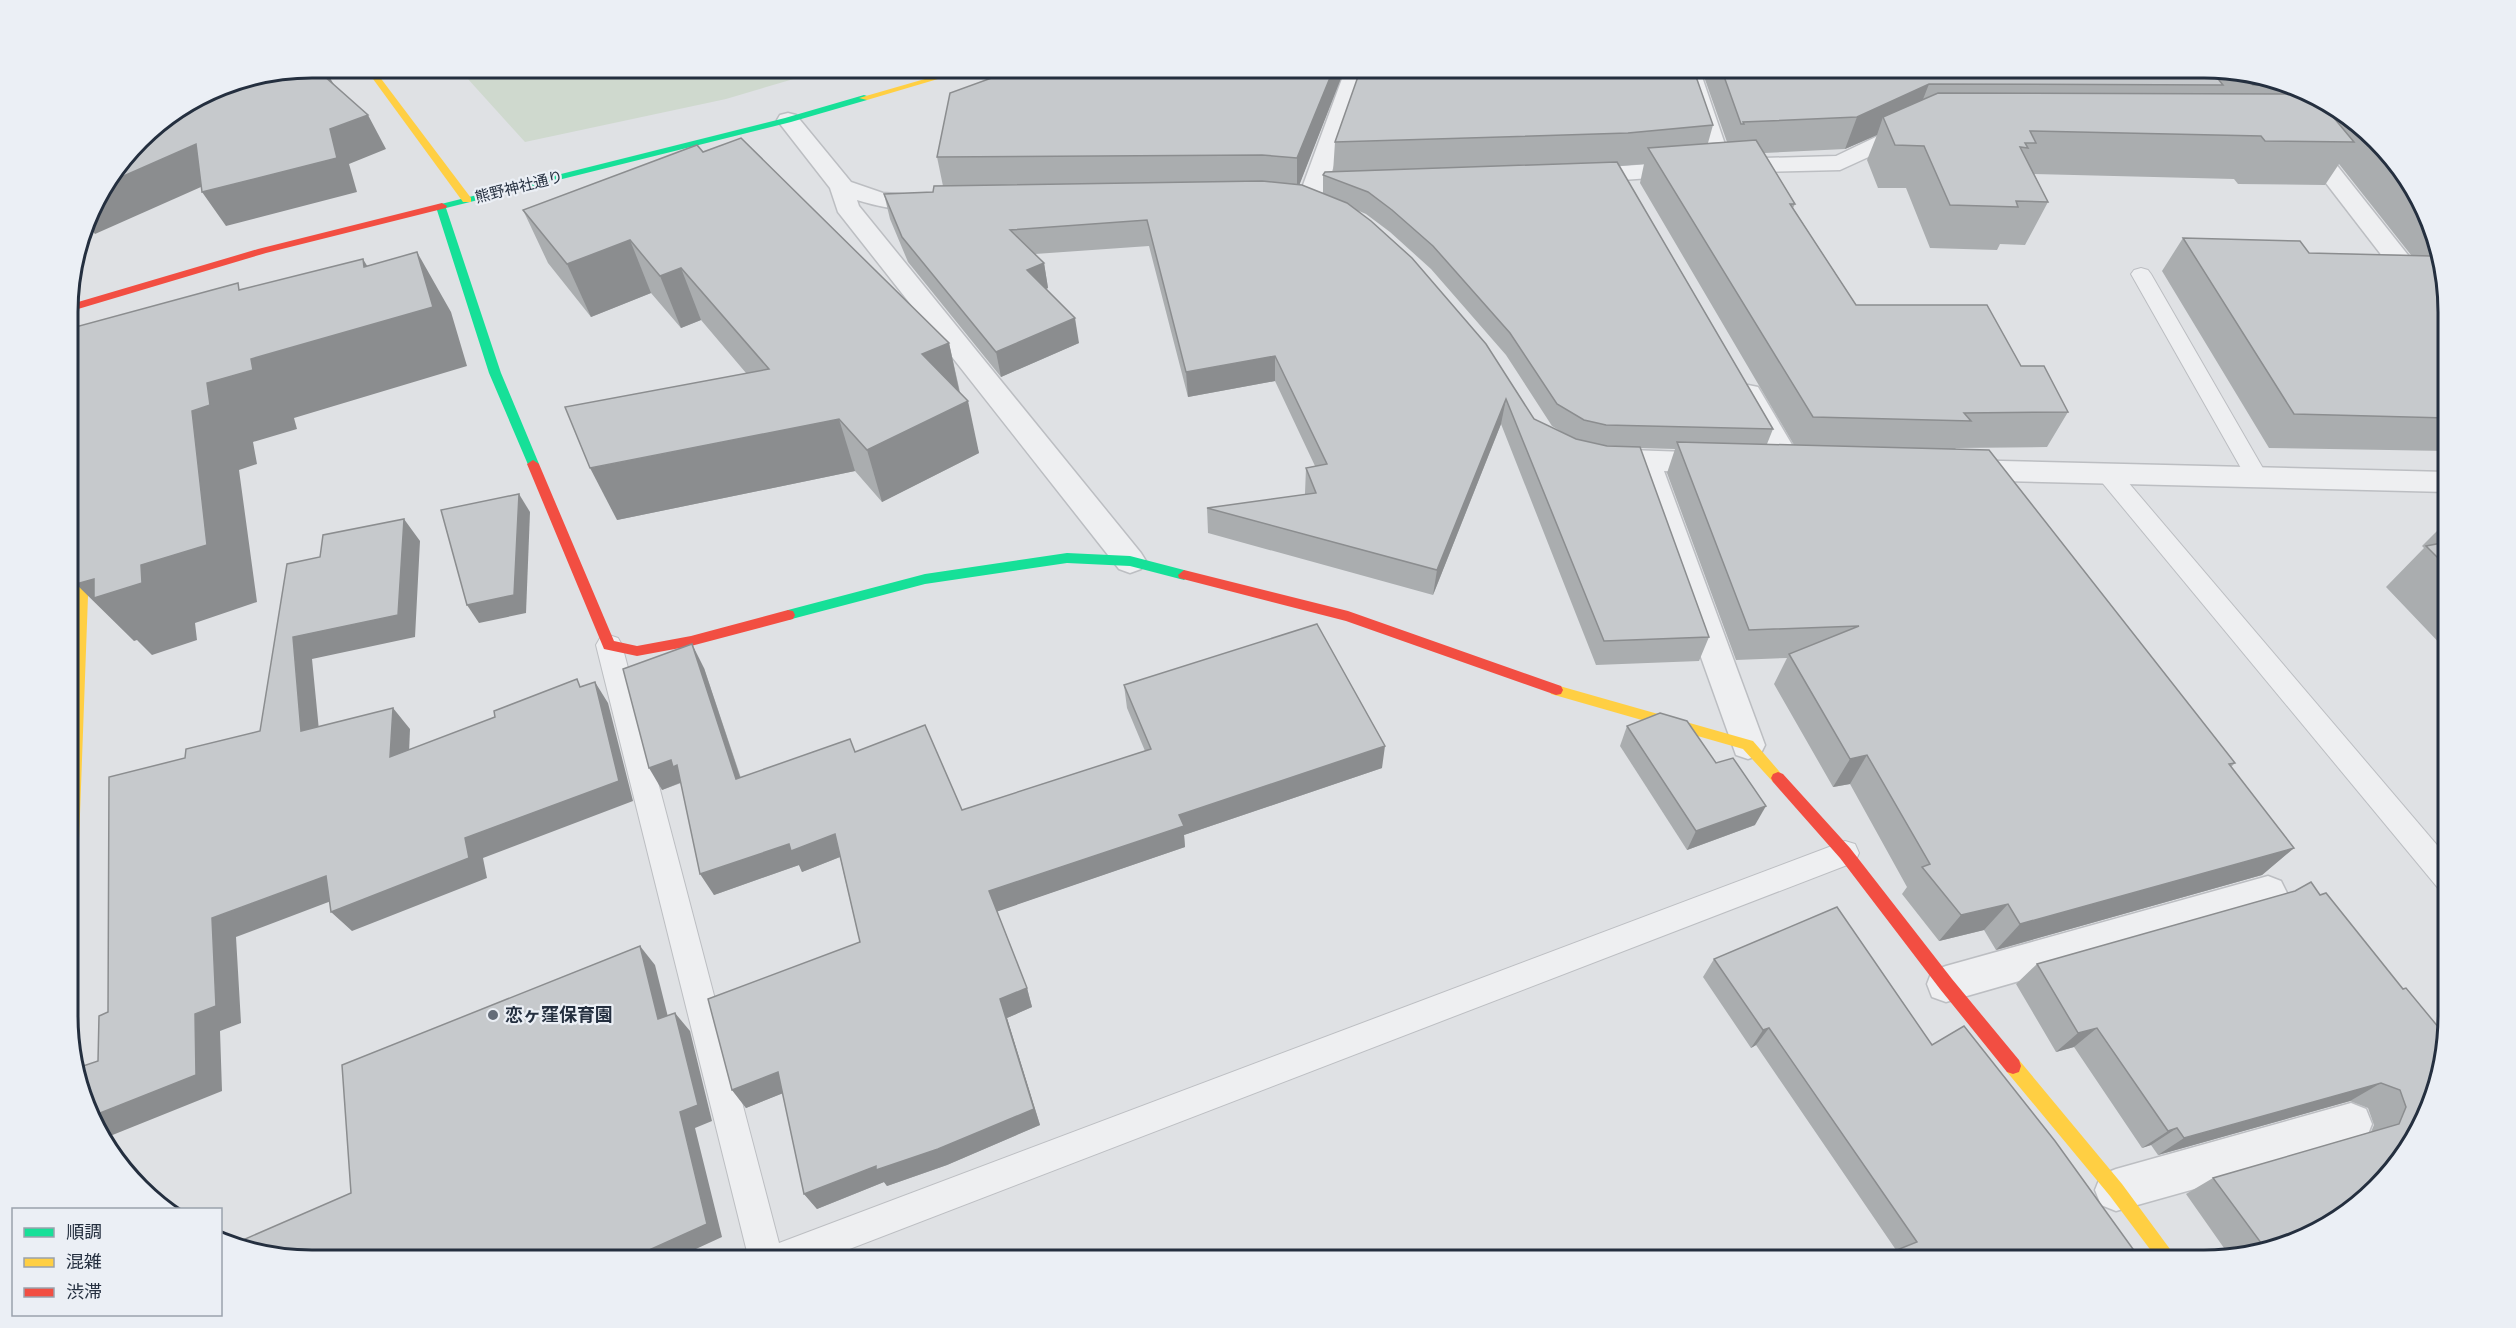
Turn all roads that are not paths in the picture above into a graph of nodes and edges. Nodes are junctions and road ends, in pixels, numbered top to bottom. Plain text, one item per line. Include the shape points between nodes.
1 (376, 78) edge
2 (936, 78) edge
3 (1353, 78) edge
4 (1691, 78) edge
5 (788, 120) junction
6 (1940, 126) edge
7 (2327, 126) edge
8 (1720, 166) junction
9 (1562, 177) edge
10 (1385, 182) edge
11 (842, 187) junction
12 (1301, 195) junction
13 (466, 200) junction
14 (955, 201) edge
15 (441, 207) junction
16 (1334, 210) edge
17 (2141, 274) dead end
18 (78, 306) edge
19 (2438, 312) edge
20 (1735, 372) edge
21 (1580, 454) edge
22 (1646, 462) junction
23 (1931, 469) edge
24 (2108, 474) junction
25 (2257, 477) junction
26 (2438, 482) edge
27 (78, 551) edge
28 (1130, 561) junction
29 (609, 645) junction
30 (78, 688) edge
31 (1748, 745) junction
32 (1845, 854) junction
33 (2438, 867) edge
34 (2268, 893) dead end
35 (1946, 984) junction
36 (2351, 1124) dead end
37 (2116, 1190) junction
38 (763, 1250) edge
39 (804, 1250) edge
40 (2161, 1250) edge

1 - 13 street
2 - 5 street, 熊野神社通り
3 - 12 street
4 - 8 street
5 - 11 street
5 - 13 street, 熊野神社通り
6 - 8 street via 1916,126 1840,163
7 - 19 street via 2290,127
8 - 9 street via 1627,185
10 - 12 street
11 - 14 street via 881,200
11 - 28 street via 847,207
12 - 16 street
13 - 15 street, 熊野神社通り
15 - 18 street, 熊野神社通り via 262,251
15 - 29 street via 495,373
17 - 25 lane
20 - 22 street via 1801,466
21 - 22 street
22 - 31 street
23 - 24 street
24 - 25 street
24 - 33 lane
25 - 26 street
27 - 30 street via 82,596
28 - 29 street via 1068,558 925,579 691,641 637,651
28 - 31 street via 1348,616 1557,690
29 - 38 lane
31 - 32 street
32 - 35 street
32 - 39 lane
34 - 35 street
35 - 37 street
36 - 37 street
37 - 40 street

